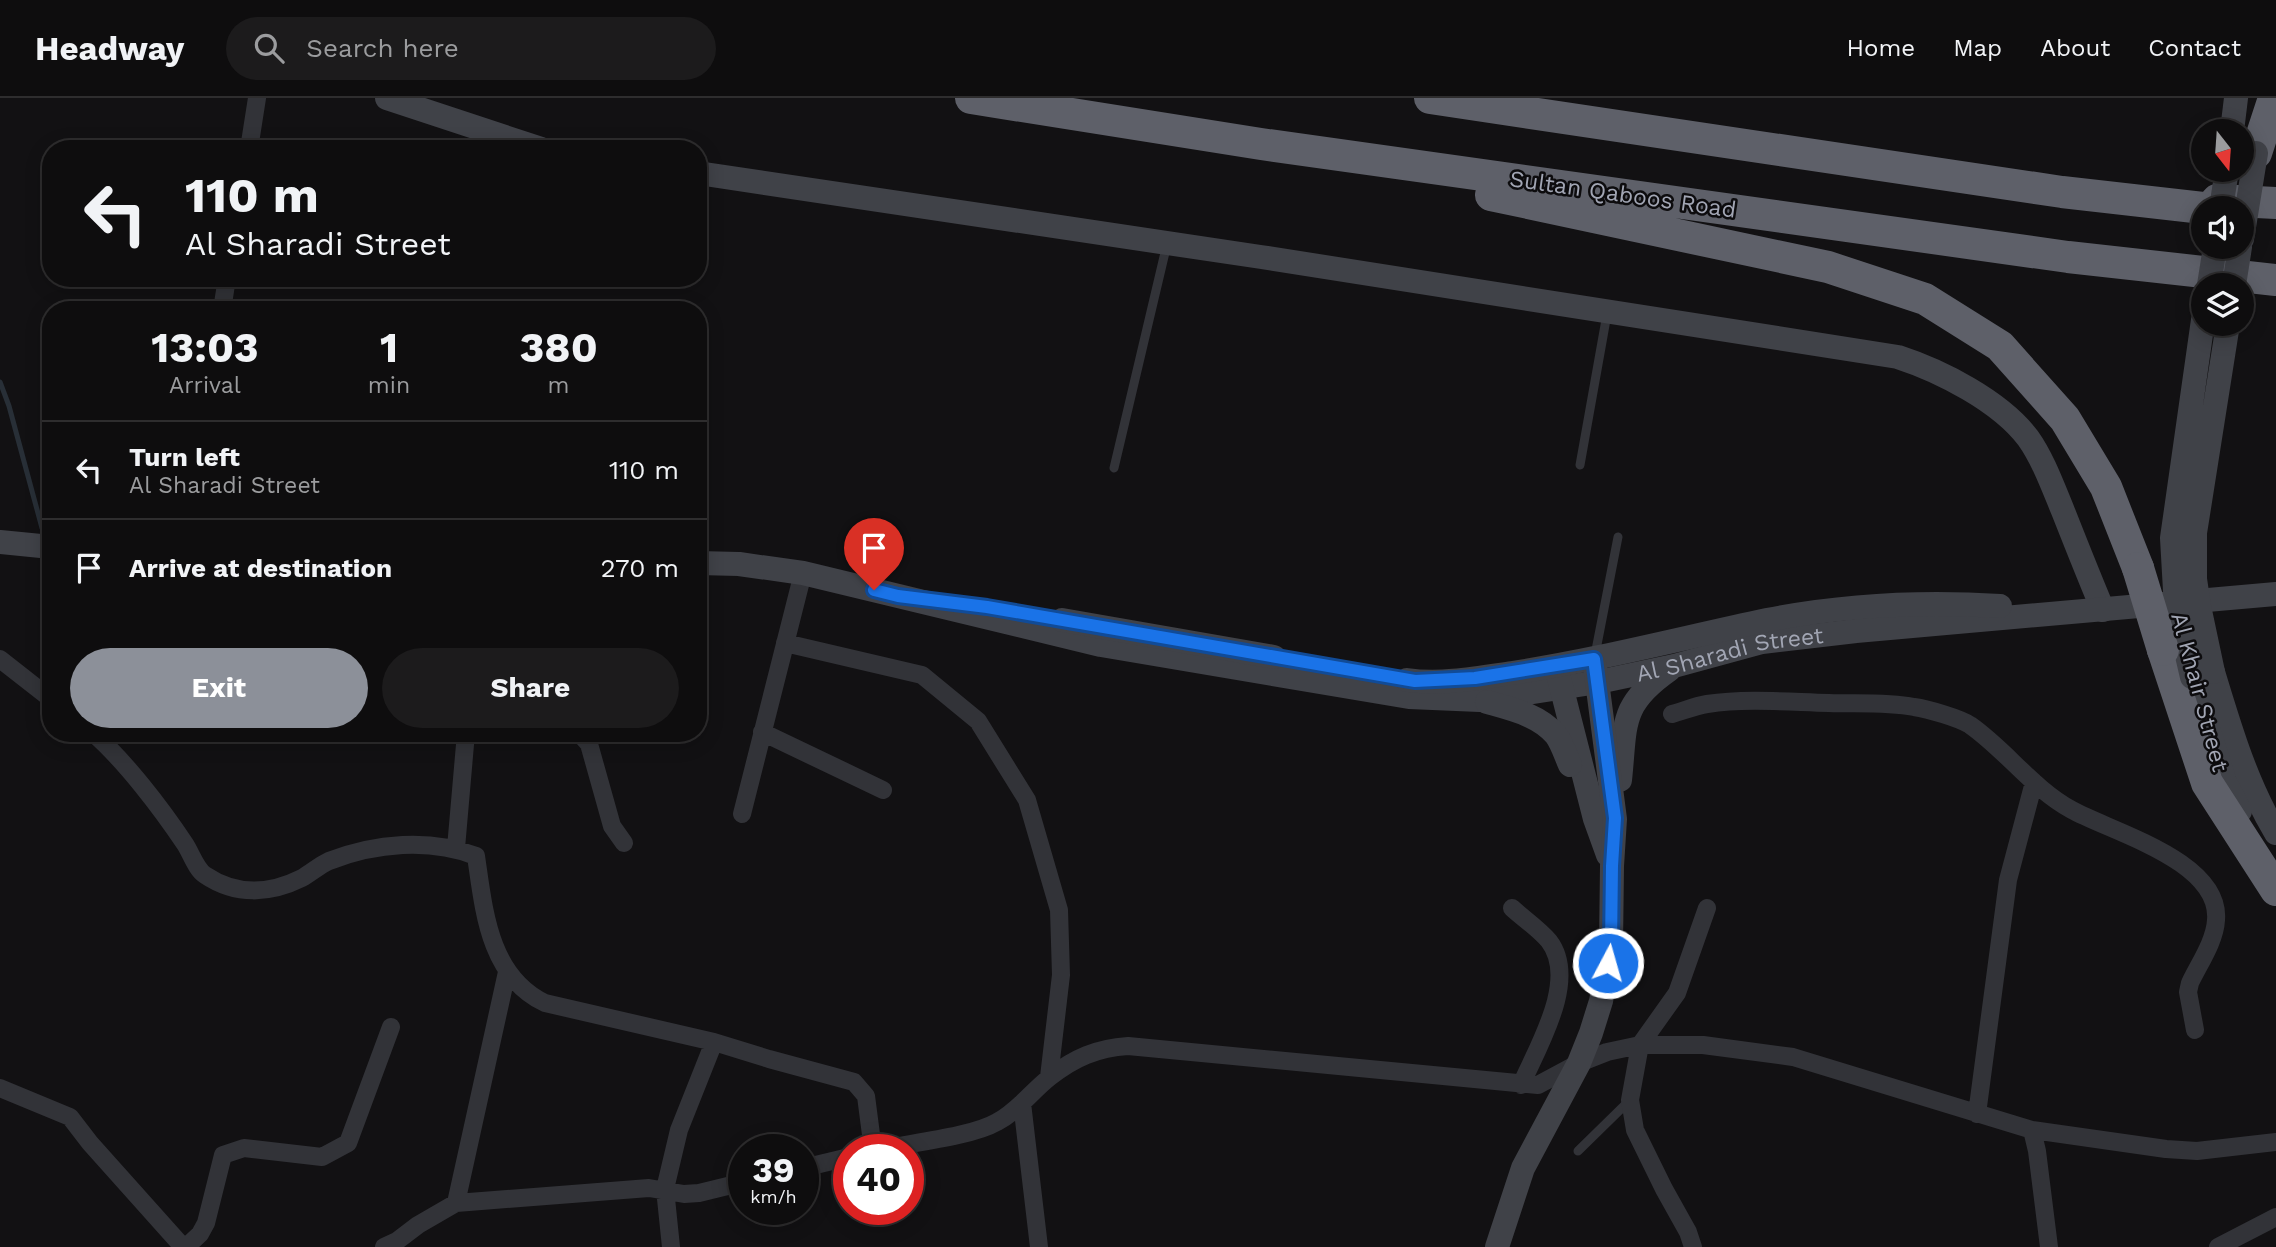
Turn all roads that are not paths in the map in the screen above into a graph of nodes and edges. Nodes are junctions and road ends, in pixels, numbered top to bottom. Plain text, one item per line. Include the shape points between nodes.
1 (257, 98) edge
2 (387, 98) edge
3 (971, 98) edge
4 (1430, 98) edge
5 (2236, 98) edge
6 (2262, 98) edge
7 (2274, 98) edge
8 (1498, 104) edge
9 (2233, 119) edge
10 (250, 140) edge
11 (514, 140) edge
12 (1261, 144) junction
13 (2256, 153) junction
14 (707, 174) edge
15 (2062, 192) junction
16 (2249, 196) edge
17 (2276, 203) edge
18 (2191, 207) edge
19 (2254, 214) edge
20 (2276, 216) edge
21 (1168, 243) junction
22 (2276, 281) edge
23 (1607, 312) junction
24 (2201, 336) edge
25 (2226, 336) edge
26 (1580, 465) dead end
27 (1114, 468) dead end
28 (1618, 537) dead end
29 (0, 542) edge
30 (42, 546) edge
31 (707, 563) edge
32 (803, 573) junction
33 (2276, 594) edge
34 (898, 596) junction
35 (2103, 610) junction
36 (2070, 613) junction
37 (785, 643) junction
38 (0, 659) edge
39 (1674, 666) junction
40 (1596, 670) junction
41 (2203, 675) junction
42 (1559, 678) junction
43 (42, 692) edge
44 (1480, 700) junction
45 (1672, 715) dead end
46 (762, 732) junction
47 (103, 742) edge
48 (465, 742) edge
49 (587, 742) edge
50 (2034, 782) junction
51 (883, 790) dead end
52 (742, 814) dead end
53 (1605, 819) junction
54 (2276, 833) edge
55 (624, 843) dead end
56 (456, 848) junction
57 (2276, 888) edge
58 (1513, 908) dead end
59 (1707, 908) dead end
60 (507, 972) junction
61 (391, 1027) dead end
62 (2195, 1030) dead end
63 (714, 1042) junction
64 (1640, 1045) junction
65 (1579, 1063) junction
66 (1049, 1077) junction
67 (1521, 1085) junction
68 (0, 1088) edge
69 (1630, 1100) junction
70 (1022, 1103) junction
71 (1977, 1114) junction
72 (2032, 1130) junction
73 (872, 1134) edge
74 (924, 1141) edge
75 (2276, 1142) edge
76 (1578, 1151) dead end
77 (728, 1186) edge
78 (665, 1189) junction
79 (456, 1203) junction
80 (2276, 1217) edge
81 (184, 1247) edge
82 (384, 1247) edge
83 (671, 1247) edge
84 (1039, 1247) edge
85 (1497, 1247) edge
86 (1693, 1247) edge
87 (2049, 1247) edge
88 (2218, 1247) edge

1 - 10 street
2 - 11 street
3 - 12 highway, Sultan Qaboos Road
4 - 8 highway
5 - 9 street
6 - 13 street
7 - 13 highway
8 - 15 highway
12 - 22 highway, Sultan Qaboos Road via 2068,257
12 - 57 highway, bridge via 1828,267 1925,299 2000,346 2064,419 2106,487 2138,568 2207,783
13 - 16 street, bridge
14 - 21 street
15 - 17 highway
15 - 18 highway
19 - 20 highway
21 - 23 street
21 - 27 lane
23 - 26 lane
23 - 35 street via 1881,354 1925,366 1972,390 2029,439
24 - 41 street, Al Khair Street, bridge via 2172,538 2176,608
25 - 41 street, Al Khair Street, bridge via 2195,533
28 - 40 lane
29 - 30 street
31 - 32 street, Al Sharadi Street
32 - 34 street, Al Sharadi Street
32 - 37 street
33 - 35 street, Al Sharadi Street
34 - 42 street, Al Sharadi Street via 987,607 1415,681
34 - 44 street, Al Sharadi Street via 1101,645 1409,697
35 - 36 street, Al Sharadi Street
36 - 39 street, Al Sharadi Street via 1762,642
36 - 40 street, Al Sharadi Street via 1944,604 1846,609 1767,620
37 - 46 street
37 - 66 street via 922,675 978,721 1027,800 1059,910 1061,975
38 - 43 street
39 - 40 street, Al Sharadi Street
39 - 53 street via 1644,689 1628,712
40 - 42 street, Al Sharadi Street
40 - 53 street
41 - 54 street, Al Khair Street
41 - 57 street, Al Khair Street via 2225,782
42 - 44 street, Al Sharadi Street
42 - 53 street
44 - 53 street via 1529,715 1557,737
45 - 50 street via 1706,704 1756,701 1915,707 1967,723
46 - 51 street
46 - 52 street
47 - 56 street via 185,844 203,874 234,888 260,892 281,887 327,862 365,850 401,845
48 - 56 street
49 - 55 street via 612,826
50 - 62 street via 2069,809 2167,853 2206,886 2216,920 2188,992
50 - 71 street via 2008,880
53 - 65 street via 1612,866 1612,927 1601,1001
56 - 60 street via 476,856 485,919
58 - 67 street via 1550,942 1560,968 1557,1001
59 - 64 street via 1676,993
60 - 63 street via 530,996 545,1003
60 - 79 street
61 - 81 street via 348,1143 322,1157 244,1148 223,1155 206,1223
63 - 73 street via 854,1082 866,1096
63 - 78 street via 679,1130
64 - 65 street
64 - 69 street
64 - 71 street via 1703,1045 1793,1057
65 - 67 street via 1538,1085
65 - 85 street via 1523,1168
66 - 67 street via 1081,1055 1128,1046
66 - 70 street
68 - 81 street via 70,1117
69 - 76 lane
69 - 86 street via 1635,1130
70 - 74 street via 996,1123
70 - 84 street
71 - 72 street
72 - 75 street via 2176,1149
72 - 87 street
77 - 78 street via 684,1194
78 - 79 street
78 - 83 street
79 - 82 street
80 - 88 street

